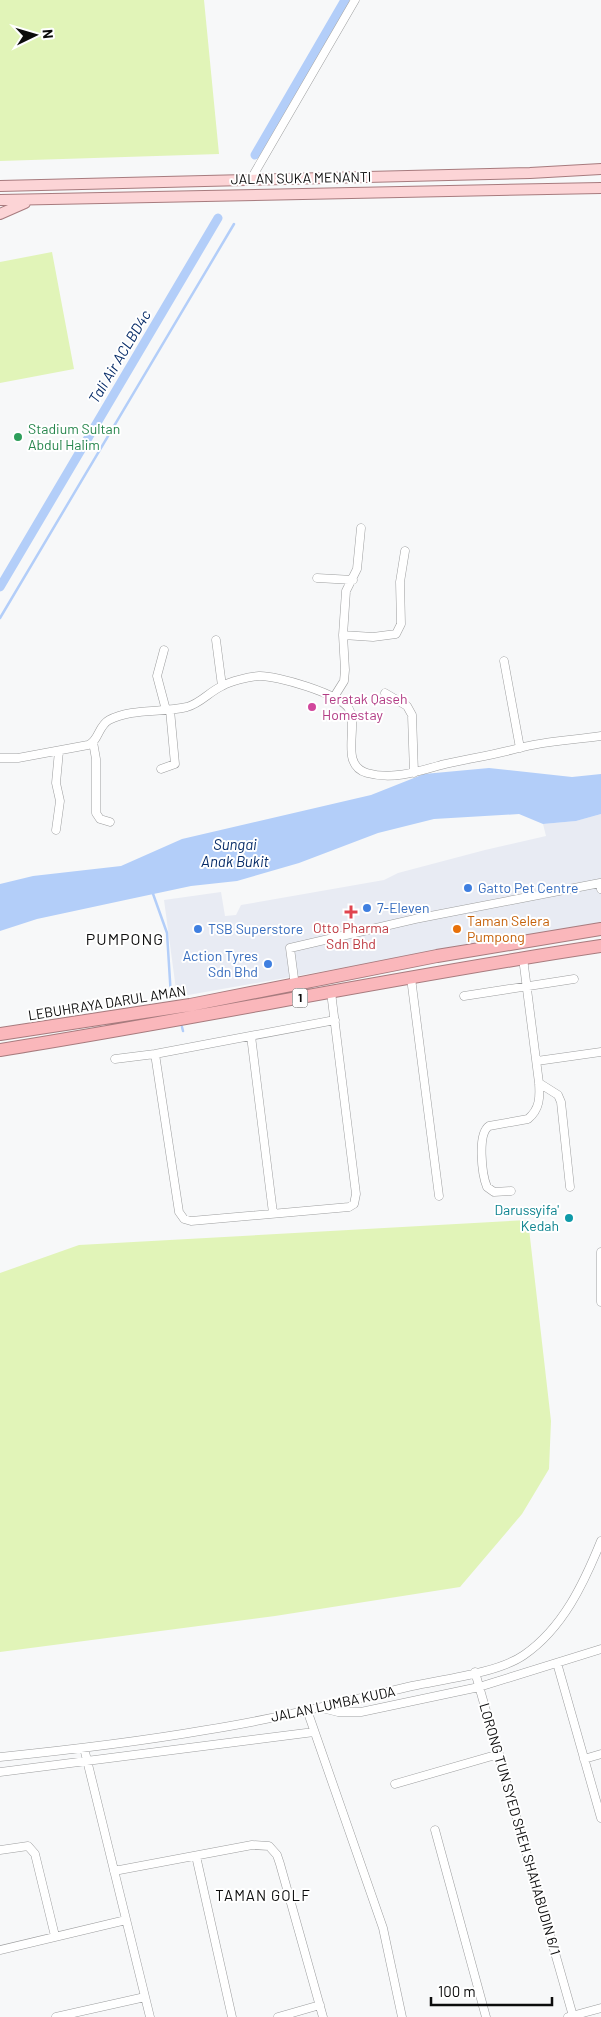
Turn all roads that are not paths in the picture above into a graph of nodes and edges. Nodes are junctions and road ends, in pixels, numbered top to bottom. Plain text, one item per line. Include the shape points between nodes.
1 (355, 0) edge
2 (601, 169) edge
3 (250, 179) junction
4 (0, 186) edge
5 (601, 188) edge
6 (0, 200) edge
7 (38, 200) junction
8 (0, 214) edge
9 (362, 528) dead end
10 (405, 550) dead end
11 (317, 578) dead end
12 (353, 580) junction
13 (343, 635) junction
14 (216, 640) dead end
15 (164, 650) dead end
16 (504, 660) dead end
17 (222, 686) junction
18 (385, 693) dead end
19 (334, 697) junction
20 (168, 710) junction
21 (601, 736) edge
22 (93, 742) junction
23 (520, 748) junction
24 (59, 751) junction
25 (0, 758) edge
26 (162, 769) dead end
27 (414, 773) junction
28 (110, 822) dead end
29 (56, 830) dead end
30 (601, 886) edge
31 (601, 928) edge
32 (578, 932) junction
33 (601, 933) edge
34 (601, 946) edge
35 (523, 958) junction
36 (411, 978) junction
37 (574, 979) dead end
38 (295, 986) junction
39 (526, 987) junction
40 (331, 992) junction
41 (464, 996) dead end
42 (335, 1020) junction
43 (13, 1032) junction
44 (0, 1034) edge
45 (251, 1036) junction
46 (0, 1040) edge
47 (0, 1050) edge
48 (601, 1052) edge
49 (155, 1054) junction
50 (115, 1059) dead end
51 (536, 1061) junction
52 (539, 1083) junction
53 (570, 1187) dead end
54 (511, 1191) dead end
55 (439, 1196) dead end
56 (274, 1212) junction
57 (601, 1252) edge
58 (601, 1302) edge
59 (601, 1540) edge
60 (601, 1649) edge
61 (557, 1663) junction
62 (475, 1672) junction
63 (479, 1687) junction
64 (320, 1708) junction
65 (306, 1710) junction
66 (314, 1732) junction
67 (84, 1748) junction
68 (498, 1754) junction
69 (601, 1754) edge
70 (0, 1758) edge
71 (584, 1758) junction
72 (87, 1761) junction
73 (0, 1772) edge
74 (395, 1784) dead end
75 (601, 1818) edge
76 (434, 1830) dead end
77 (0, 1850) edge
78 (196, 1856) junction
79 (114, 1872) junction
80 (126, 1920) junction
81 (54, 1936) junction
82 (0, 1950) edge
83 (145, 1997) junction
84 (320, 2005) junction
85 (601, 2008) edge
86 (571, 2016) edge
87 (56, 2017) edge
88 (150, 2017) edge
89 (232, 2017) edge
90 (278, 2017) edge
91 (323, 2017) edge
92 (402, 2017) edge
93 (486, 2017) edge

1 - 3 street
2 - 3 main road, JALAN SUKA MENANTI via 530,174
3 - 4 main road, JALAN SUKA MENANTI
5 - 7 main road, JALAN SUKA MENANTI
6 - 7 main road, JALAN SUKA MENANTI
7 - 8 main road
9 - 12 street
10 - 13 street via 400,582 401,624 396,634 373,637
11 - 12 street
12 - 13 street via 346,588
13 - 19 street via 345,670 342,686
14 - 17 street
15 - 20 street via 157,676
16 - 23 street
17 - 19 street via 260,676
17 - 20 street via 203,700
18 - 27 street via 407,706 412,715
19 - 27 street via 350,710 352,756 358,767 373,774
20 - 22 street via 143,711 108,720
20 - 26 street via 175,764
21 - 23 street
22 - 24 street
22 - 28 street via 96,813
23 - 27 street
24 - 25 street
24 - 29 street via 56,783 60,801
30 - 38 street via 415,920 290,948
31 - 32 highway, LEBUHRAYA DARUL AMAN / 1
32 - 33 highway
32 - 38 highway, LEBUHRAYA DARUL AMAN / 1 via 437,956
34 - 35 highway, LEBUHRAYA DARUL AMAN / 1
35 - 36 highway, LEBUHRAYA DARUL AMAN / 1
35 - 39 street
36 - 40 highway, LEBUHRAYA DARUL AMAN / 1
36 - 55 street
37 - 39 street
38 - 43 highway, LEBUHRAYA DARUL AMAN / 1 via 190,1006
39 - 41 street
39 - 51 street
40 - 42 street
40 - 47 highway, LEBUHRAYA DARUL AMAN / 1
42 - 45 street
42 - 56 street via 355,1200 349,1207
43 - 44 highway, LEBUHRAYA DARUL AMAN / 1
43 - 46 highway
45 - 49 street
45 - 56 street
48 - 51 street
49 - 50 street
49 - 56 street via 181,1217 187,1221
51 - 52 street
52 - 53 street via 558,1095 561,1102
52 - 54 street via 539,1103 533,1115 489,1126 482,1134 487,1187 494,1192
57 - 58 street
59 - 62 street, JALAN LUMBA KUDA via 576,1596 540,1643 510,1663
60 - 61 street
61 - 63 street
61 - 71 street
62 - 63 street, LORONG TUN SYED SHEH SHAHABUDIN 6/1
62 - 64 street, JALAN LUMBA KUDA
63 - 64 street via 361,1712
63 - 68 street, LORONG TUN SYED SHEH SHAHABUDIN 6/1
64 - 65 street, JALAN LUMBA KUDA
65 - 66 street
65 - 67 street, JALAN LUMBA KUDA via 206,1730
66 - 72 street
66 - 92 street via 383,1928
67 - 70 street, JALAN LUMBA KUDA
67 - 72 street
68 - 74 street
68 - 86 street, LORONG TUN SYED SHEH SHAHABUDIN 6/1
69 - 71 street
71 - 75 street
72 - 73 street
72 - 79 street
76 - 93 street
77 - 81 street via 28,1846 36,1854
78 - 79 street
78 - 84 street via 258,1844 274,1850
78 - 89 street
79 - 80 street
80 - 81 street
80 - 83 street
81 - 82 street
83 - 87 street
83 - 88 street
84 - 90 street
84 - 91 street
85 - 86 street

